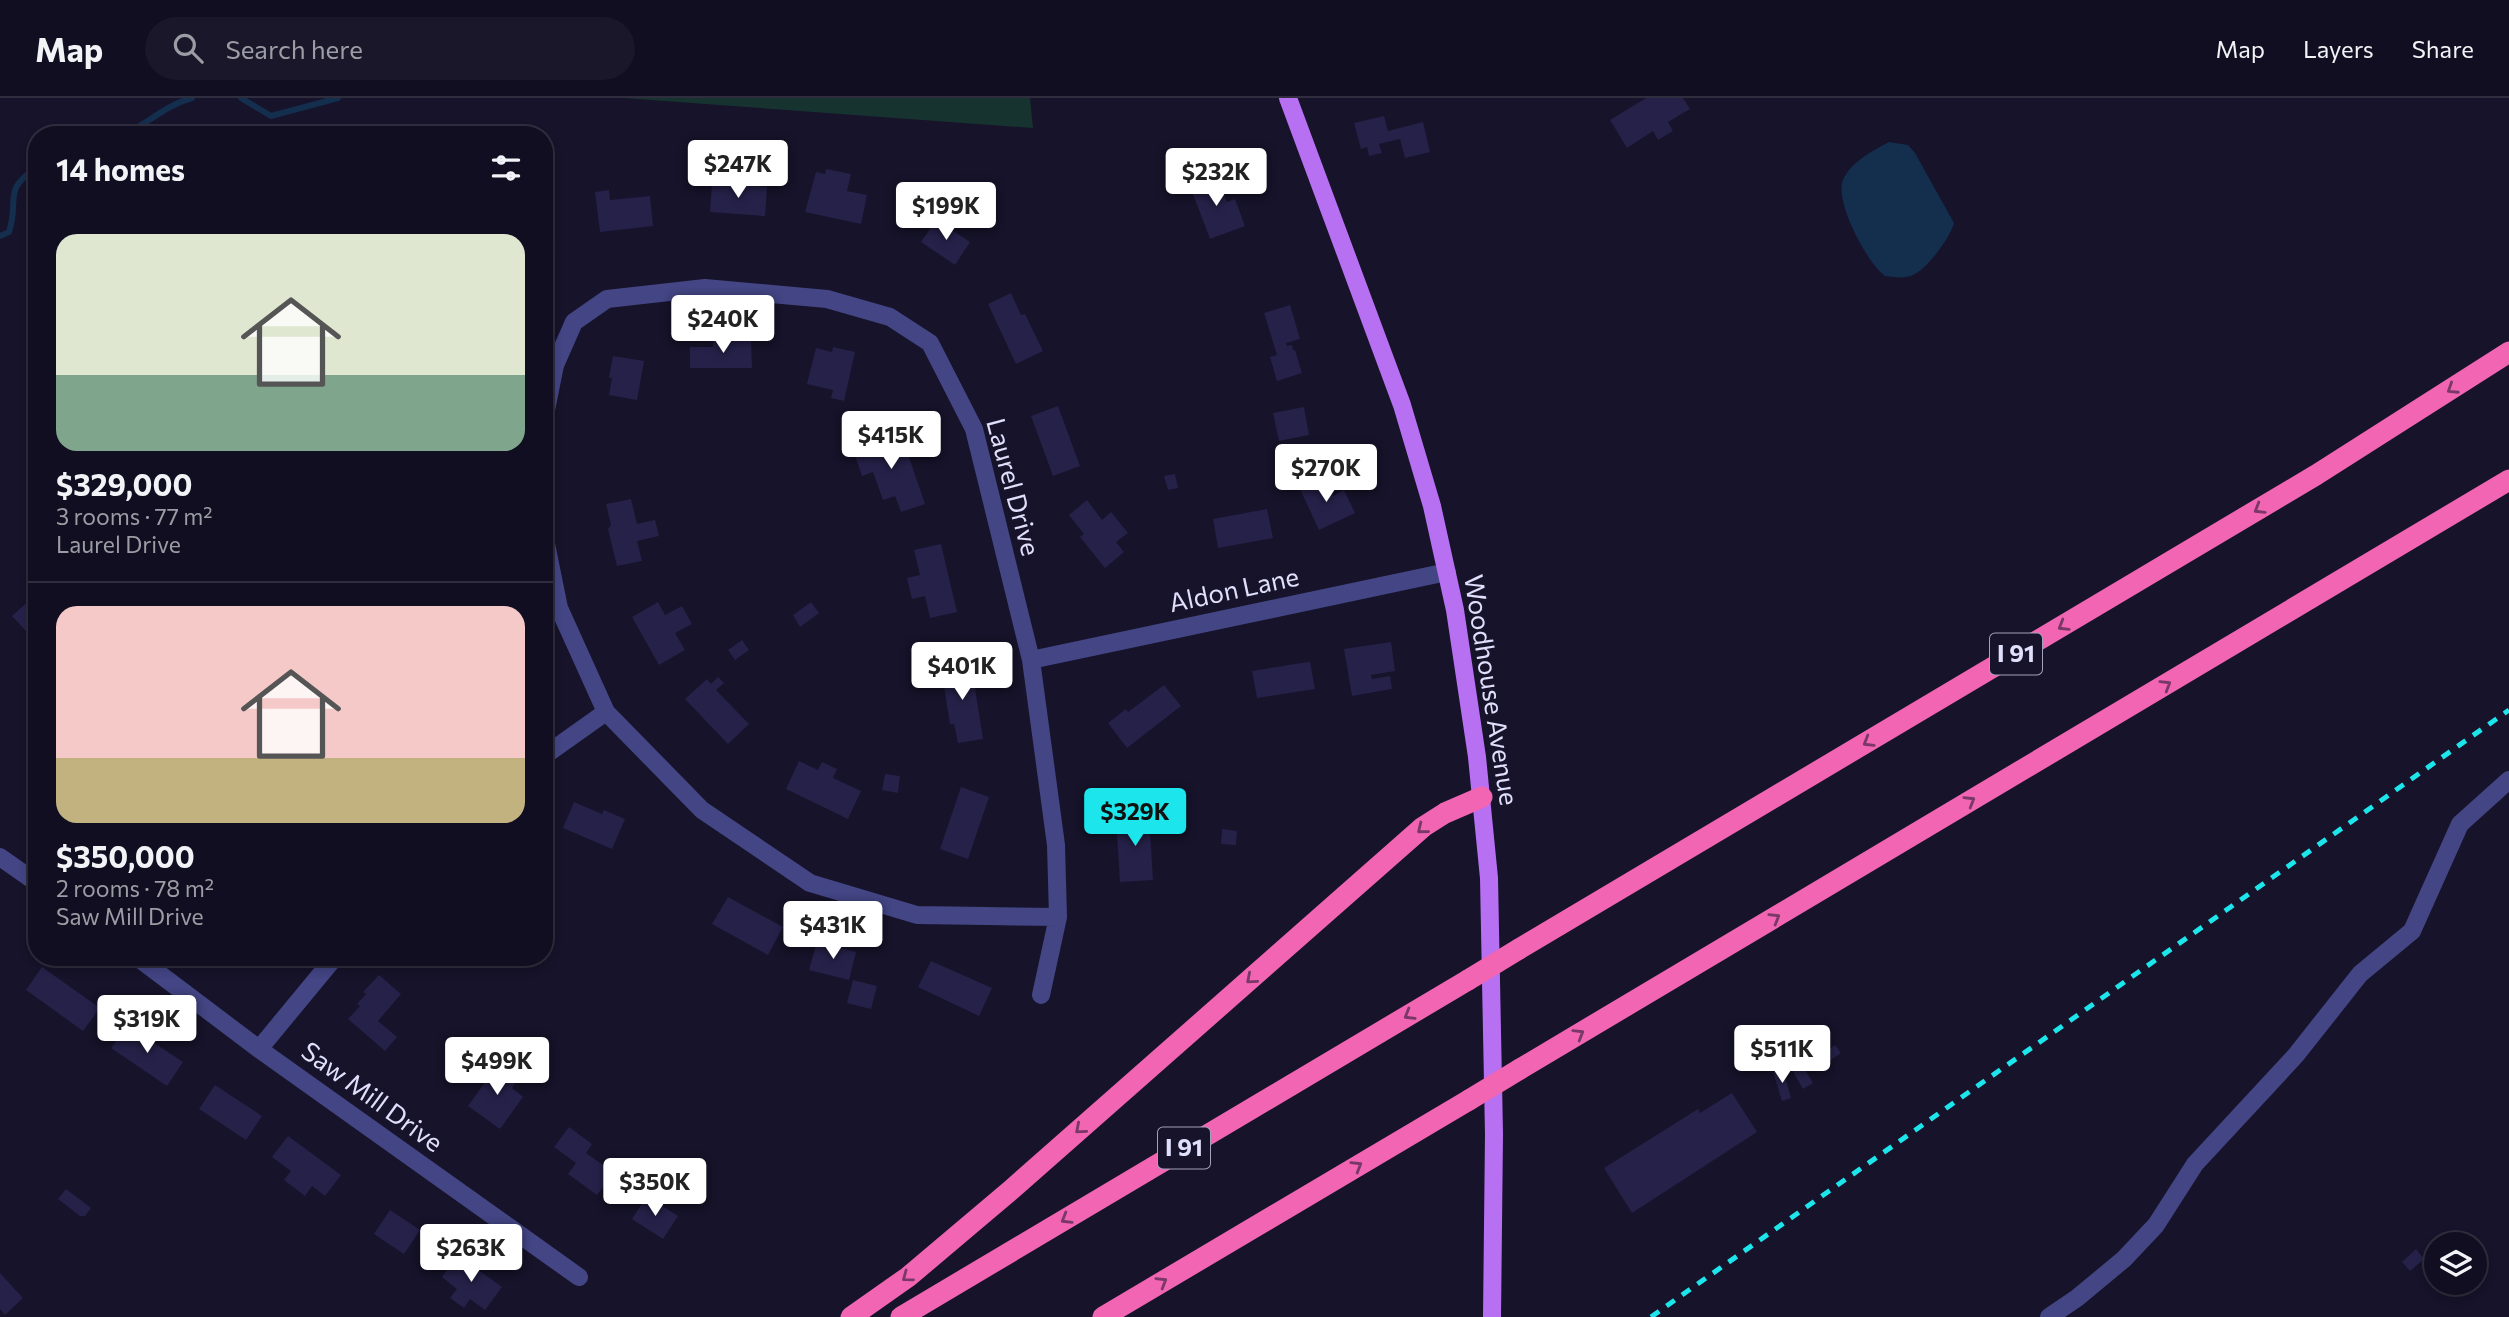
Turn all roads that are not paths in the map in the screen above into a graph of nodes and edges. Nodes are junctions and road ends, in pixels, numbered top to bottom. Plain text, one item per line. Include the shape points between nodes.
1 (1288, 98) edge
2 (2509, 352) edge
3 (553, 376) edge
4 (2509, 480) edge
5 (1447, 572) junction
6 (553, 578) edge
7 (1031, 660) junction
8 (606, 712) junction
9 (553, 750) edge
10 (2509, 779) edge
11 (1482, 797) junction
12 (0, 857) edge
13 (28, 877) edge
14 (1058, 917) junction
15 (149, 966) edge
16 (328, 966) edge
17 (1041, 995) dead end
18 (259, 1049) junction
19 (579, 1277) dead end
20 (851, 1317) edge
21 (901, 1317) edge
22 (1103, 1317) edge
23 (1492, 1317) edge
24 (2049, 1317) edge

1 - 5 main road, Woodhouse Avenue via 1402,405
2 -> 21 highway, I 91, bridge via 2316,475
3 - 7 street, Laurel Drive via 574,322 607,299 705,288 827,299 890,317 930,343 974,429
22 -> 4 highway, bridge
5 - 7 street, Aldon Lane
5 - 11 main road, Woodhouse Avenue
6 - 8 street via 559,608
7 - 14 street, Laurel Drive via 1056,845
8 - 9 street
8 - 14 street via 702,810 810,883 917,915
10 - 24 street via 2460,824 2412,931 2360,974 2296,1055 2195,1164 2148,1234 2106,1275
11 -> 20 highway via 1423,827 1012,1190 908,1277
11 - 23 main road, Woodhouse Avenue via 1492,933
12 - 13 street
14 - 17 street, Laurel Drive
15 - 18 street, Saw Mill Drive
16 - 18 street
18 - 19 street, Saw Mill Drive

